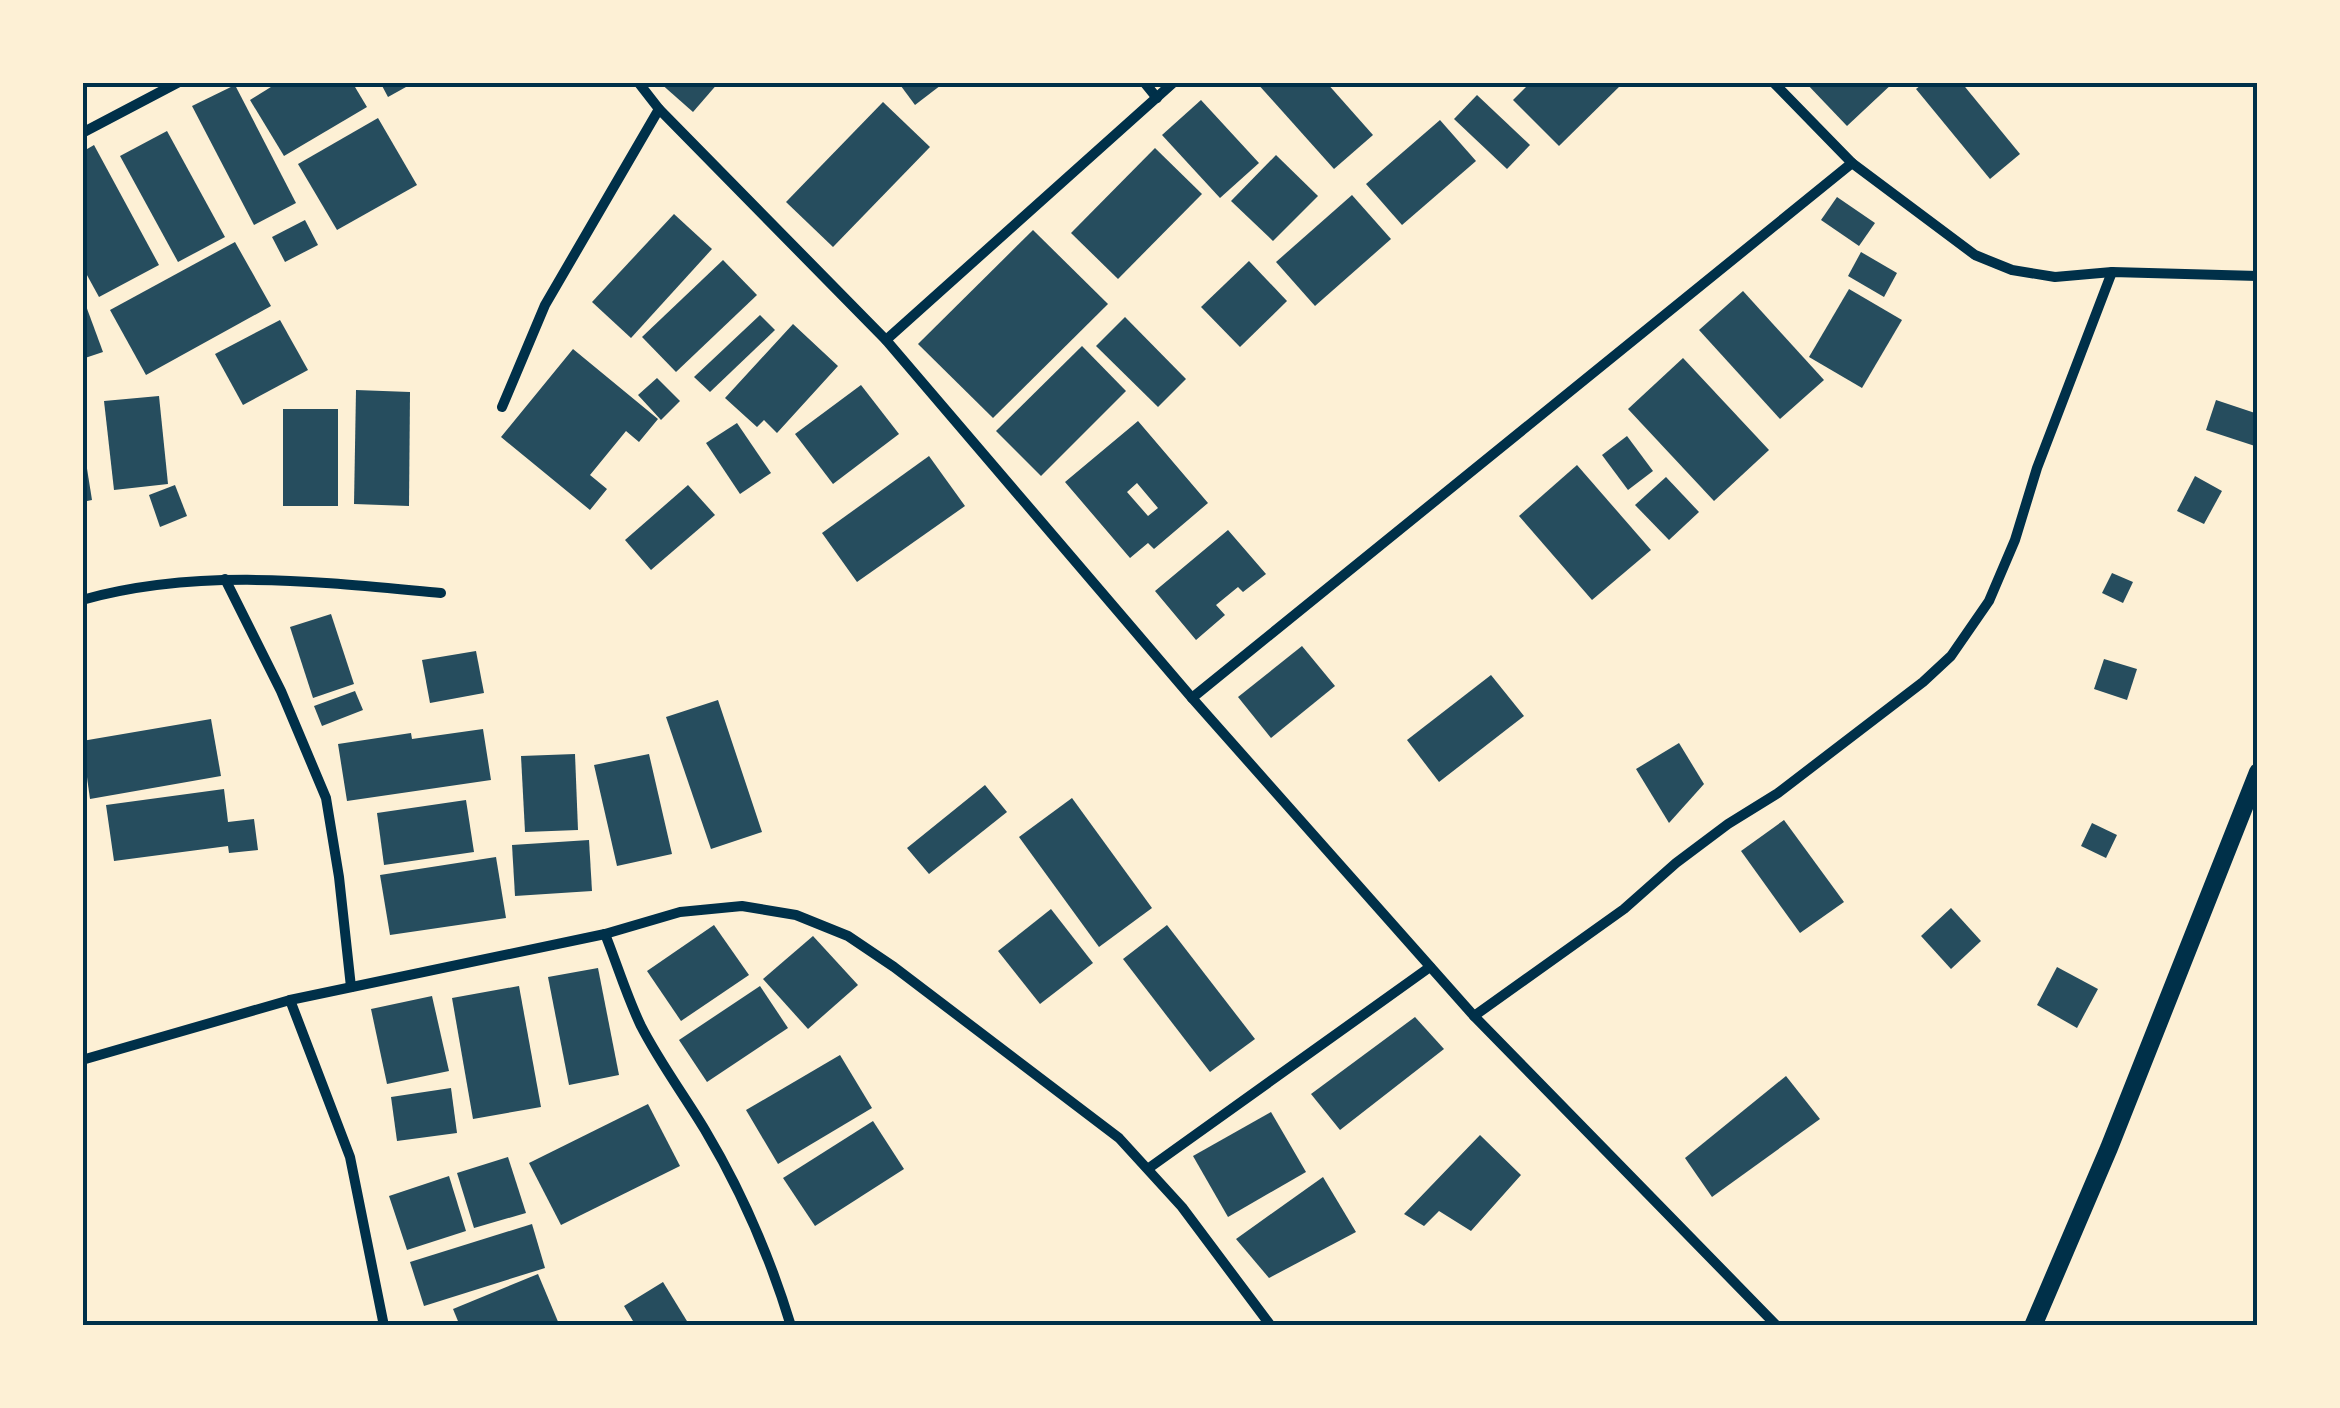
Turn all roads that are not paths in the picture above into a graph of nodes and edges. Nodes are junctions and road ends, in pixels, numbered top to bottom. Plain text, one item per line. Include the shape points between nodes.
1 (179, 82) edge
2 (638, 82) edge
3 (1144, 82) edge
4 (1174, 82) edge
5 (1774, 82) edge
6 (1157, 98) junction
7 (659, 110) junction
8 (82, 133) edge
9 (1852, 163) junction
10 (2112, 272) junction
11 (2258, 276) edge
12 (886, 340) junction
13 (502, 408) dead end
14 (225, 579) junction
15 (441, 593) dead end
16 (82, 600) edge
17 (1192, 698) junction
18 (2258, 772) edge
19 (605, 934) junction
20 (1430, 967) junction
21 (351, 988) junction
22 (290, 1000) junction
23 (1474, 1016) junction
24 (82, 1060) edge
25 (1150, 1168) junction
26 (384, 1326) edge
27 (790, 1326) edge
28 (1271, 1326) edge
29 (1777, 1326) edge
30 (2033, 1326) edge

1 - 8 street
2 - 7 street
3 - 6 street
4 - 6 street
5 - 9 street
6 - 12 street
7 - 12 street
7 - 13 street via 545,305
9 - 10 street via 1976,255 2055,277
9 - 17 street
10 - 11 street
10 - 23 street via 2015,540 1988,602 1951,656 1778,793 1676,863 1624,910
12 - 17 street
14 - 15 street
14 - 16 street via 124,588
14 - 21 street via 326,798
17 - 20 street
18 - 30 street
19 - 21 street
19 - 25 street via 680,912 742,906 796,915 848,936
19 - 27 street via 640,1023 745,1204
20 - 23 street
20 - 25 street
21 - 22 street
22 - 24 street
22 - 26 street via 350,1157
23 - 29 street
25 - 28 street

